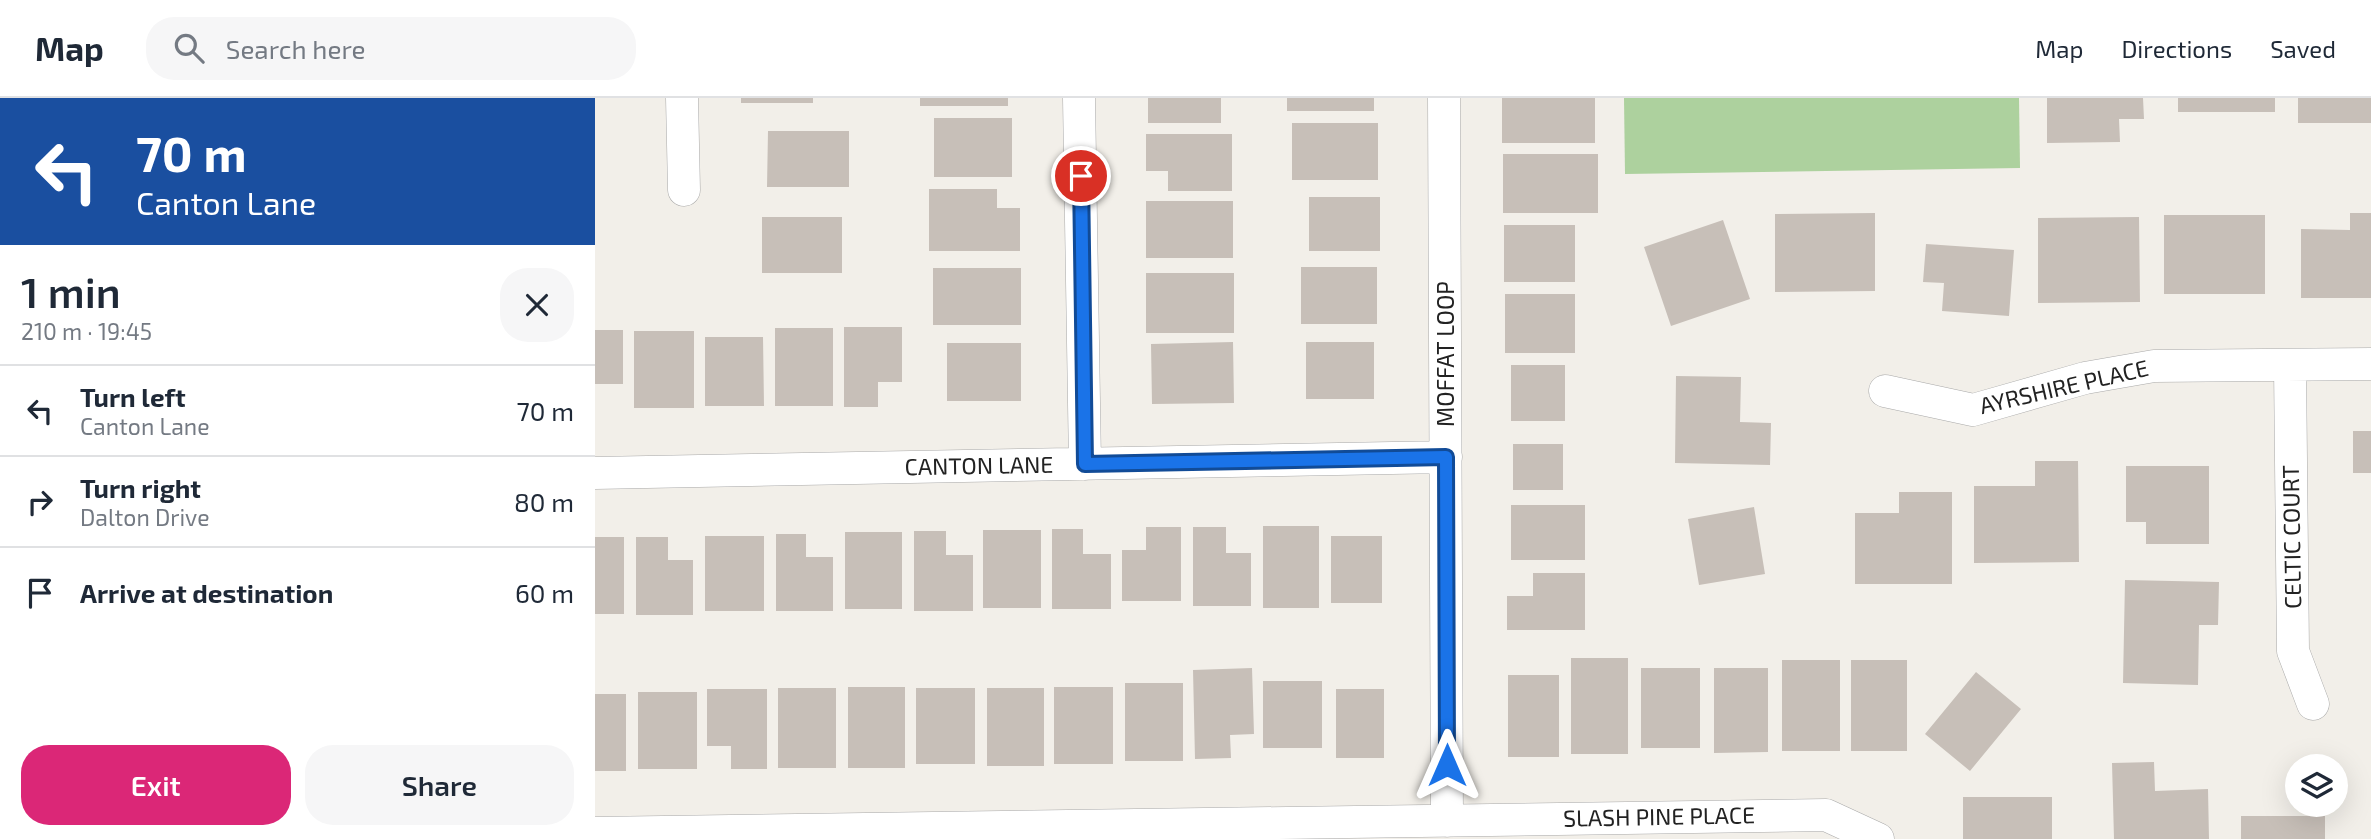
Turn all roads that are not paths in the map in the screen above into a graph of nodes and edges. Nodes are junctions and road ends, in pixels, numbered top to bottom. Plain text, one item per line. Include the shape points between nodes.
1 (682, 98) edge
2 (1079, 98) edge
3 (1444, 98) edge
4 (684, 190) dead end
5 (2371, 364) edge
6 (2290, 366) junction
7 (1885, 391) dead end
8 (1446, 457) junction
9 (1085, 464) junction
10 (595, 473) edge
11 (2313, 704) dead end
12 (1447, 821) junction
13 (595, 833) edge
14 (1878, 839) edge

1 - 4 street
2 - 9 street
3 - 8 street, MOFFAT LOOP
5 - 6 street, AYRSHIRE PLACE
6 - 7 street, AYRSHIRE PLACE via 2154,366 2085,379 1973,410
6 - 11 street, CELTIC COURT via 2293,652
8 - 9 street, CANTON LANE
8 - 12 street, MOFFAT LOOP
9 - 10 street, CANTON LANE
12 - 13 street, SLASH PINE PLACE
12 - 14 street, SLASH PINE PLACE via 1826,815

